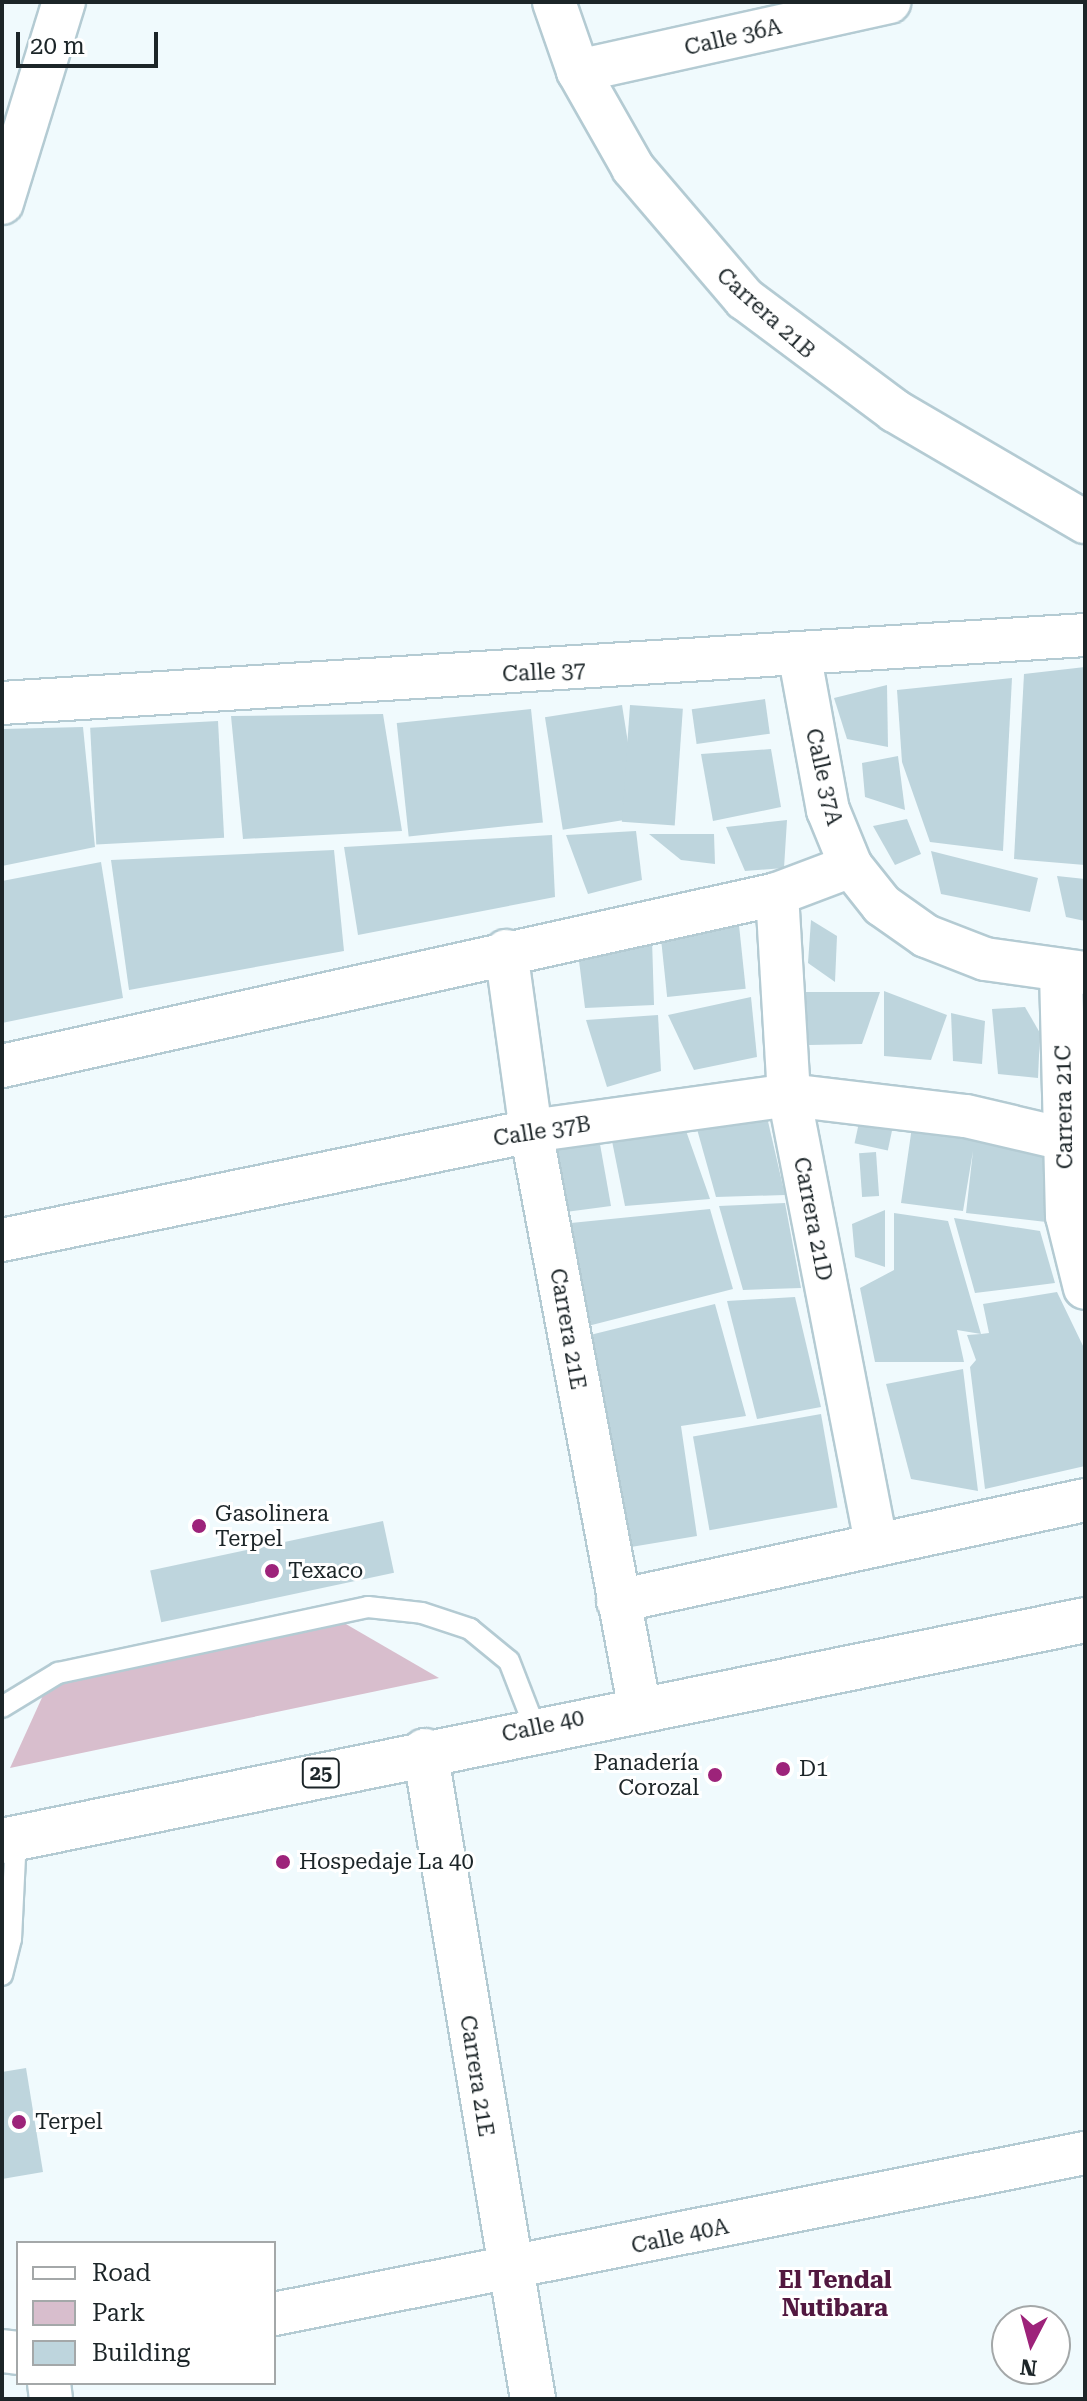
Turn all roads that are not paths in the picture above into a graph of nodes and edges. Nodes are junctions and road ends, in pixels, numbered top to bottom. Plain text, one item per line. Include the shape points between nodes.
1 (64, 2) edge
2 (554, 2) edge
3 (889, 2) edge
4 (578, 71) junction
5 (2, 203) edge
6 (1085, 522) edge
7 (1085, 635) edge
8 (800, 658) junction
9 (2, 703) edge
10 (851, 866) junction
11 (777, 894) junction
12 (506, 951) junction
13 (1073, 972) edge
14 (2, 1066) edge
15 (789, 1095) junction
16 (531, 1131) junction
17 (1074, 1141) edge
18 (2, 1240) edge
19 (1085, 1288) edge
20 (1085, 1500) edge
21 (876, 1542) junction
22 (618, 1601) junction
23 (1085, 1620) edge
24 (639, 1705) junction
25 (2, 1707) edge
26 (535, 1728) junction
27 (425, 1751) junction
28 (9, 1839) edge
29 (2, 1975) edge
30 (1085, 2153) edge
31 (508, 2271) junction
32 (276, 2314) edge
33 (533, 2399) edge

1 - 5 street
2 - 4 street, Carrera 21B
3 - 4 street, Calle 36A
4 - 6 street, Carrera 21B via 633,168 745,299 895,411
7 - 8 street, Calle 37
8 - 9 street, Calle 37
8 - 10 street, Calle 37A via 828,810
10 - 11 street
10 - 13 street, Calle 37A via 882,905 926,936 985,959
11 - 12 street
11 - 15 street, Carrera 21D
12 - 14 street
12 - 16 street, Carrera 21E
13 - 17 street, Carrera 21C
15 - 16 street, Calle 37B
15 - 17 street, Calle 37B via 848,1096
15 - 21 street, Carrera 21D
16 - 18 street, Calle 37B
16 - 22 street, Carrera 21E
17 - 19 street, Carrera 21C via 1067,1216
20 - 21 street
21 - 22 street
22 - 24 street, Carrera 21E
23 - 24 main road, Calle 40 / 25
24 - 26 main road, Calle 40 / 25
25 - 26 lane via 58,1673 368,1607 422,1613 470,1629 509,1661
26 - 27 main road, Calle 40 / 25
27 - 28 main road, Calle 40 / 25
27 - 31 main road, Carrera 21E
28 - 29 lane via 11,1939
30 - 31 street, Calle 40A
31 - 32 street, Calle 40A
31 - 33 main road, Carrera 21E

